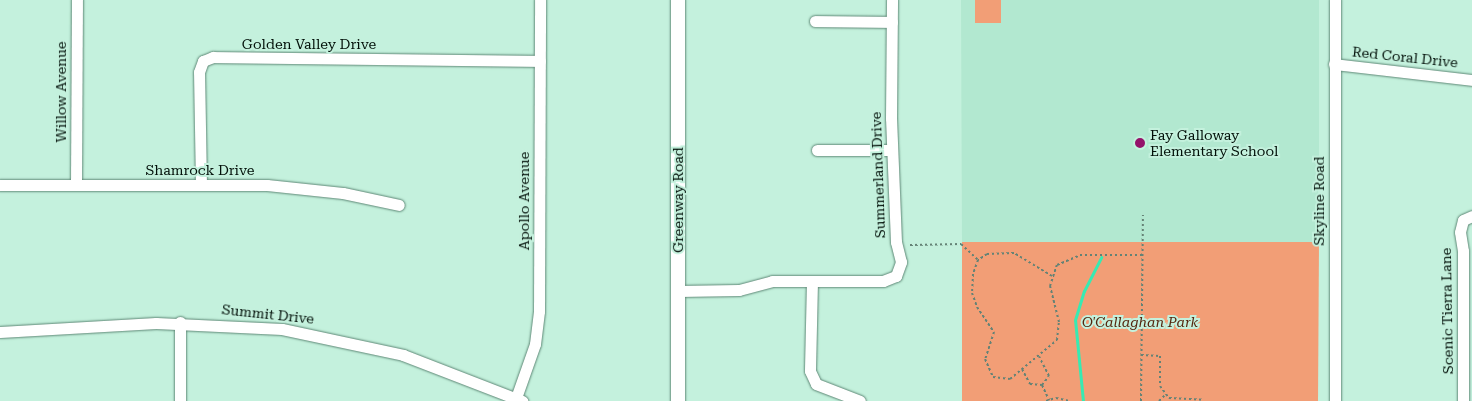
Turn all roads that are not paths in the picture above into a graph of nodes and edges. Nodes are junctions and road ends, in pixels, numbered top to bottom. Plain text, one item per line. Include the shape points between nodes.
1 (76, 0) edge
2 (540, 0) edge
3 (678, 0) edge
4 (892, 0) edge
5 (1335, 0) edge
6 (816, 21) dead end
7 (892, 22) junction
8 (540, 60) junction
9 (1334, 64) junction
10 (1472, 80) edge
11 (817, 150) dead end
12 (892, 150) junction
13 (0, 184) edge
14 (76, 185) junction
15 (201, 185) junction
16 (399, 205) dead end
17 (1468, 218) edge
18 (812, 282) junction
19 (678, 291) junction
20 (180, 322) junction
21 (0, 332) edge
22 (519, 400) edge
23 (180, 401) edge
24 (678, 401) edge
25 (860, 401) edge
26 (1335, 401) edge
27 (1463, 401) edge

1 - 14 street, Willow Avenue
2 - 8 street, Apollo Avenue
3 - 19 street, Greenway Road
4 - 7 street, Summerland Drive
5 - 9 street, Skyline Road
6 - 7 street
7 - 12 street, Summerland Drive
8 - 15 street, Golden Valley Drive via 213,56 204,61 199,72
8 - 22 street, Apollo Avenue via 538,320
9 - 10 street, Red Coral Drive
9 - 26 street, Skyline Road
11 - 12 street
12 - 18 street, Summerland Drive via 896,242 901,262 896,276 882,281
13 - 14 street, Shamrock Drive
14 - 15 street, Shamrock Drive
15 - 16 street, Shamrock Drive via 305,187
17 - 27 street, Scenic Tierra Lane via 1460,232 1463,251
18 - 19 street, Summerland Drive via 772,281 724,292
18 - 25 street via 810,371 816,384 854,396
19 - 24 street, Greenway Road
20 - 21 street, Summit Drive
20 - 22 street, Summit Drive via 282,329 361,344 429,364
20 - 23 street

